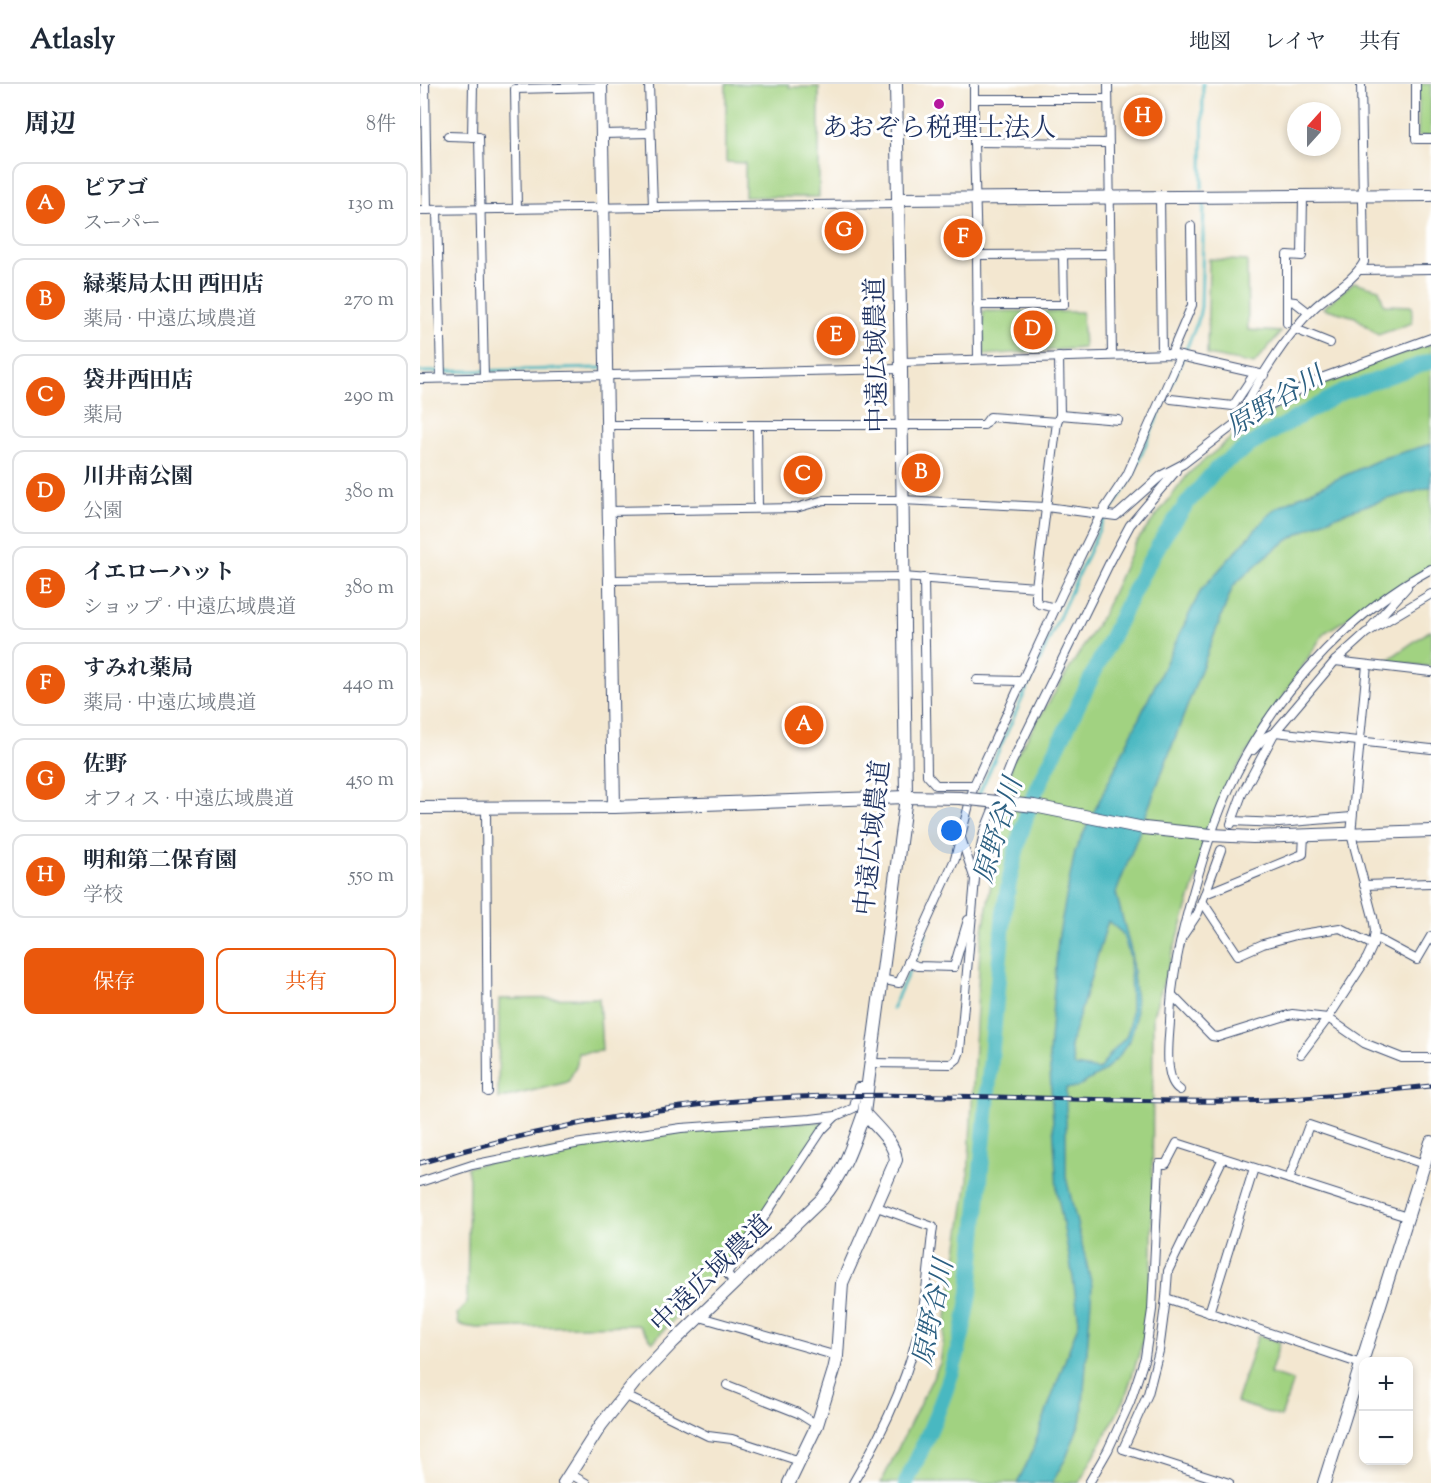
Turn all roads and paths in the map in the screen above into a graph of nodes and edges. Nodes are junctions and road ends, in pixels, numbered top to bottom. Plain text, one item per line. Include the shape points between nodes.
1 (425, 84) edge
2 (473, 84) edge
3 (649, 84) edge
4 (896, 84) edge
5 (974, 84) edge
6 (1108, 84) edge
7 (1361, 84) edge
8 (1416, 84) edge
9 (601, 86) edge
10 (974, 99) junction
11 (1108, 99) junction
12 (650, 133) junction
13 (602, 134) junction
14 (448, 136) dead end
15 (472, 136) junction
16 (1431, 139) edge
17 (974, 142) junction
18 (1108, 143) junction
19 (1431, 195) edge
20 (1108, 196) junction
21 (1160, 196) junction
22 (1303, 196) junction
23 (1363, 196) junction
24 (975, 198) junction
25 (898, 201) junction
26 (603, 207) junction
27 (653, 207) junction
28 (479, 209) junction
29 (517, 209) junction
30 (423, 210) edge
31 (437, 210) junction
32 (1191, 226) dead end
33 (1063, 254) junction
34 (1109, 254) junction
35 (977, 255) junction
36 (1431, 269) edge
37 (1360, 270) junction
38 (1287, 301) junction
39 (977, 305) junction
40 (1309, 313) junction
41 (1287, 323) dead end
42 (1295, 329) junction
43 (1431, 338) edge
44 (1329, 343) dead end
45 (1166, 354) junction
46 (1112, 355) junction
47 (1180, 356) junction
48 (1059, 357) junction
49 (978, 359) junction
50 (901, 366) junction
51 (441, 373) junction
52 (606, 374) junction
53 (1259, 374) junction
54 (484, 376) junction
55 (420, 379) edge
56 (1171, 399) dead end
57 (1058, 418) junction
58 (1118, 420) dead end
59 (1239, 421) junction
60 (607, 425) junction
61 (757, 425) junction
62 (901, 425) junction
63 (1183, 464) junction
64 (902, 500) junction
65 (1046, 507) junction
66 (758, 508) junction
67 (608, 511) junction
68 (1101, 514) junction
69 (1431, 569) edge
70 (903, 577) junction
71 (924, 578) junction
72 (1415, 578) junction
73 (609, 580) junction
74 (1036, 587) junction
75 (1431, 594) edge
76 (1056, 608) junction
77 (1366, 633) junction
78 (1335, 661) junction
79 (1367, 665) junction
80 (1431, 672) edge
81 (977, 680) dead end
82 (1022, 681) junction
83 (1275, 732) junction
84 (1360, 742) junction
85 (1431, 749) edge
86 (1244, 759) junction
87 (974, 785) junction
88 (906, 797) junction
89 (486, 806) junction
90 (614, 807) junction
91 (420, 808) edge
92 (1352, 817) junction
93 (1431, 831) edge
94 (960, 834) junction
95 (1351, 834) junction
96 (1211, 835) junction
97 (1304, 836) junction
98 (1221, 850) dead end
99 (975, 879) junction
100 (1431, 884) edge
101 (1364, 885) junction
102 (1203, 898) junction
103 (974, 899) junction
104 (1431, 936) edge
105 (1180, 940) junction
106 (1373, 941) junction
107 (908, 962) junction
108 (881, 979) junction
109 (1172, 995) junction
110 (1328, 1018) junction
111 (1301, 1054) dead end
112 (1431, 1058) edge
113 (870, 1063) junction
114 (867, 1087) junction
115 (1180, 1090) dead end
116 (488, 1092) dead end
117 (864, 1113) junction
118 (836, 1116) junction
119 (1431, 1142) edge
120 (1223, 1158) junction
121 (1424, 1164) junction
122 (1254, 1168) junction
123 (1289, 1179) junction
124 (420, 1182) edge
125 (877, 1207) junction
126 (1407, 1217) junction
127 (735, 1284) junction
128 (1166, 1298) junction
129 (1209, 1313) junction
130 (700, 1317) junction
131 (837, 1356) junction
132 (1363, 1357) edge
133 (1359, 1363) edge
134 (1359, 1370) edge
135 (727, 1385) dead end
136 (624, 1395) junction
137 (817, 1425) junction
138 (800, 1461) junction
139 (567, 1478) edge
140 (586, 1483) edge
141 (789, 1483) edge
142 (853, 1483) edge
143 (1089, 1483) edge
144 (1229, 1483) edge
145 (1324, 1483) edge

1 - 30 street
2 - 15 street
3 - 12 street
4 - 25 street, 中遠広域農道
5 - 10 street
6 - 11 street
7 - 23 street
8 - 16 street via 1416,139
9 - 13 street
9 - 29 street via 515,89
10 - 11 street
10 - 17 street
11 - 18 street
12 - 13 street
12 - 27 street
13 - 26 street
14 - 15 street
15 - 28 street via 479,137
17 - 18 street
17 - 24 street
18 - 20 street
19 - 23 street
20 - 21 street
20 - 24 street
20 - 34 street
21 - 22 street
21 - 45 street
22 - 23 street
22 - 38 street via 1302,256 1287,255
23 - 37 street via 1364,262
24 - 25 street
24 - 35 street
25 - 27 street
25 - 50 street, 中遠広域農道
26 - 27 street
26 - 29 street
26 - 52 street
28 - 29 street
28 - 31 street
28 - 54 street
30 - 31 street
31 - 51 street
32 - 45 street via 1192,306
33 - 34 street
33 - 35 street
33 - 39 street via 1064,305
34 - 46 street
35 - 39 street
36 - 37 street
37 - 40 street
38 - 40 street
38 - 41 street
39 - 49 street
40 - 42 street
42 - 44 street
42 - 53 street
43 - 59 street via 1324,377
45 - 46 street
45 - 47 street
46 - 48 street
47 - 53 street
47 - 68 street via 1127,475
48 - 49 street
48 - 57 street
49 - 50 street
50 - 52 street
50 - 62 street, 中遠広域農道
51 - 54 street
51 - 55 street
52 - 54 street
52 - 60 street
53 - 56 street via 1233,406
53 - 59 street
57 - 58 street
57 - 62 street via 990,417 984,425
57 - 65 street
59 - 63 street
60 - 61 street
60 - 67 street
61 - 62 street
61 - 66 street
62 - 64 street, 中遠広域農道
63 - 68 street via 1162,475 1116,516
63 - 99 street via 1130,525 1110,562 1012,762 984,832
64 - 65 street
64 - 66 street via 824,500 796,508
64 - 70 street, 中遠広域農道
65 - 68 street
65 - 74 street
66 - 67 street
67 - 73 street
68 - 76 street
69 - 72 street
70 - 71 street
70 - 73 street
70 - 88 street, 中遠広域農道
71 - 74 street
71 - 87 street via 927,775 936,784
72 - 77 street
72 - 86 street via 1364,614 1314,664 1278,707
73 - 90 street
74 - 76 street via 1039,604
75 - 77 street
76 - 82 street
77 - 78 street
78 - 79 street
78 - 83 street
79 - 80 street
79 - 84 street
81 - 82 street
82 - 87 street
83 - 84 street
83 - 86 street
83 - 92 street via 1242,794 1232,822
84 - 85 street
84 - 92 street
86 - 96 street
87 - 94 street
88 - 90 street
88 - 96 street, bridge via 1034,806 1144,828
88 - 108 street, 中遠広域農道
89 - 90 street
89 - 91 street
89 - 116 street
92 - 95 street
93 - 95 street
94 - 99 street
94 - 107 street via 955,859
95 - 97 street
95 - 101 street
96 - 97 street
96 - 105 street
97 - 102 street via 1303,854
98 - 102 street
99 - 103 street
100 - 101 street
101 - 106 street via 1373,917
102 - 105 street
102 - 106 street via 1238,955 1284,938 1340,928
103 - 107 street via 954,966 917,966
103 - 113 street via 957,1059 951,1064
104 - 106 street via 1417,960
105 - 109 street
106 - 110 street via 1357,975
107 - 108 street via 899,983
108 - 113 street, 中遠広域農道
109 - 110 street via 1212,1036 1292,1014
109 - 115 street via 1169,1061 1171,1080
110 - 111 street
110 - 112 street via 1364,1043 1402,1058
113 - 114 street, 中遠広域農道
114 - 117 street, 中遠広域農道
114 - 118 street via 858,1087 854,1108
117 - 125 street via 895,1152 894,1168
117 - 127 street, 中遠広域農道 via 834,1185
118 - 124 street via 681,1128 575,1144 472,1165
118 - 127 street via 822,1130 727,1273
119 - 121 street
120 - 122 street
120 - 128 street via 1168,1271
120 - 143 street via 1177,1143 1166,1164 1159,1164 1152,1310 1145,1357 1130,1402
121 - 123 street via 1309,1125
121 - 126 street
122 - 123 street
122 - 129 street
123 - 126 street
125 - 131 street via 842,1283
125 - 142 street via 933,1227 922,1314 906,1371 895,1403
126 - 132 street
127 - 130 street, 中遠広域農道
128 - 129 street
128 - 144 street via 1148,1394 1123,1449
129 - 133 street
130 - 131 street
130 - 136 street, 中遠広域農道
131 - 137 street
134 - 145 street
135 - 137 street via 798,1413
136 - 138 street via 708,1436 732,1439
136 - 139 street, 中遠広域農道
137 - 138 street
138 - 141 street
139 - 140 street

